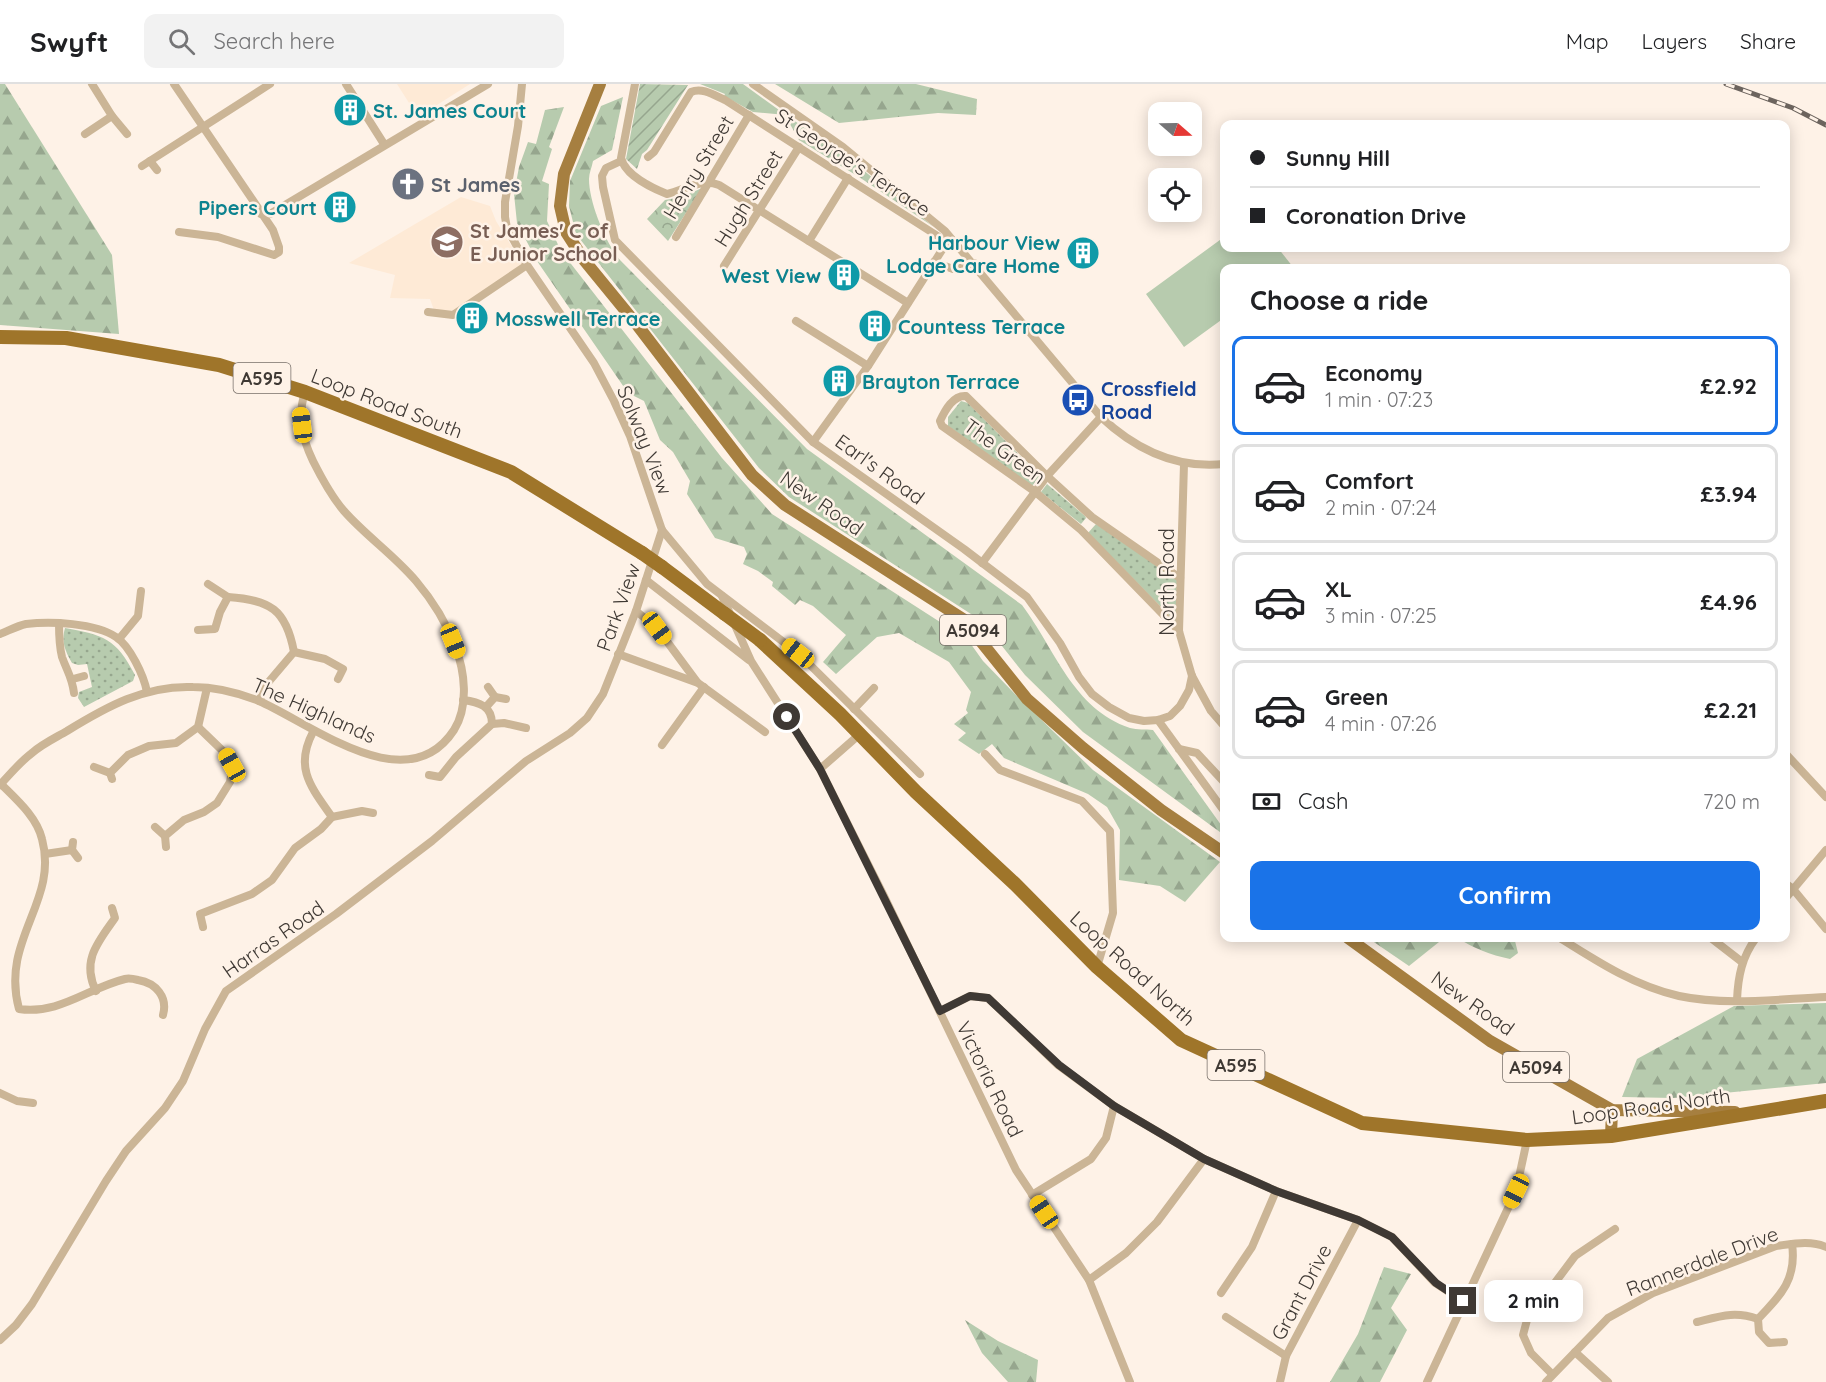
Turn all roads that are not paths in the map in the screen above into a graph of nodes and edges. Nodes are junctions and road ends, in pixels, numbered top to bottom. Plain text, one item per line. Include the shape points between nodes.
1 (92, 84) edge
2 (270, 84) edge
3 (346, 84) edge
4 (488, 84) edge
5 (522, 84) edge
6 (600, 84) edge
7 (635, 84) edge
8 (753, 84) edge
9 (176, 85) edge
10 (749, 115) junction
11 (112, 116) junction
12 (202, 127) junction
13 (86, 134) dead end
14 (127, 134) dead end
15 (384, 144) junction
16 (799, 147) junction
17 (648, 157) dead end
18 (150, 161) junction
19 (621, 161) junction
20 (142, 166) dead end
21 (157, 170) dead end
22 (848, 178) junction
23 (709, 182) junction
24 (759, 210) junction
25 (261, 214) junction
26 (179, 232) dead end
27 (676, 237) dead end
28 (949, 239) junction
29 (809, 241) junction
30 (934, 261) junction
31 (974, 263) junction
32 (527, 265) junction
33 (724, 266) dead end
34 (908, 303) junction
35 (428, 312) dead end
36 (796, 321) dead end
37 (0, 337) edge
38 (868, 366) junction
39 (305, 392) junction
40 (1101, 417) junction
41 (813, 442) junction
42 (1184, 464) junction
43 (1220, 464) edge
44 (1047, 476) junction
45 (1034, 491) junction
46 (662, 530) junction
47 (982, 563) junction
48 (1180, 579) junction
49 (646, 580) junction
50 (208, 584) dead end
51 (141, 591) dead end
52 (722, 596) junction
53 (228, 597) junction
54 (129, 603) dead end
55 (139, 604) junction
56 (636, 611) junction
57 (59, 623) junction
58 (215, 629) junction
59 (198, 630) dead end
60 (1179, 632) junction
61 (0, 634) edge
62 (222, 635) dead end
63 (119, 639) junction
64 (294, 652) junction
65 (618, 654) junction
66 (750, 661) junction
67 (84, 676) dead end
68 (1192, 676) junction
69 (73, 679) junction
70 (338, 679) dead end
71 (701, 685) junction
72 (488, 687) dead end
73 (207, 688) junction
74 (874, 688) dead end
75 (147, 692) junction
76 (74, 693) dead end
77 (603, 694) joint
78 (495, 697) junction
79 (506, 699) dead end
80 (463, 700) junction
81 (259, 701) junction
82 (486, 707) junction
83 (854, 709) junction
84 (840, 714) joint
85 (1158, 720) junction
86 (1220, 721) edge
87 (492, 724) junction
88 (198, 727) junction
89 (526, 728) dead end
90 (313, 732) junction
91 (765, 732) dead end
92 (860, 734) junction
93 (662, 745) dead end
94 (1179, 749) junction
95 (985, 754) dead end
96 (1790, 758) edge
97 (94, 767) dead end
98 (820, 769) junction
99 (920, 774) dead end
100 (429, 775) dead end
101 (1220, 778) edge
102 (0, 785) edge
103 (1826, 797) edge
104 (1220, 805) edge
105 (373, 813) dead end
106 (332, 817) junction
107 (155, 827) dead end
108 (165, 836) junction
109 (166, 847) dead end
110 (1220, 850) edge
111 (1826, 850) edge
112 (45, 854) junction
113 (78, 858) dead end
114 (1790, 887) edge
115 (1793, 889) junction
116 (1790, 893) edge
117 (27, 902) dead end
118 (112, 908) dead end
119 (115, 918) junction
120 (125, 921) dead end
121 (203, 927) dead end
122 (1826, 929) edge
123 (1354, 942) edge
124 (1566, 942) edge
125 (1716, 942) edge
126 (1754, 942) edge
127 (1742, 962) junction
128 (1097, 967) junction
129 (8, 991) dead end
130 (96, 991) junction
131 (1826, 997) edge
132 (1737, 1000) junction
133 (940, 1011) junction
134 (163, 1015) dead end
135 (0, 1093) edge
136 (1826, 1101) edge
137 (33, 1104) dead end
138 (1114, 1106) junction
139 (1612, 1110) junction
140 (1753, 1112) junction
141 (1611, 1136) junction
142 (1527, 1140) junction
143 (1204, 1159) junction
144 (1276, 1191) junction
145 (1032, 1195) junction
146 (1358, 1220) junction
147 (1616, 1229) dead end
148 (1792, 1244) junction
149 (1826, 1247) edge
150 (1089, 1280) junction
151 (1221, 1293) dead end
152 (1463, 1301) junction
153 (1226, 1317) dead end
154 (1758, 1319) junction
155 (1697, 1322) dead end
156 (0, 1340) edge
157 (1784, 1342) dead end
158 (1575, 1352) junction
159 (1286, 1356) junction
160 (1552, 1374) junction
161 (1130, 1382) edge
162 (1280, 1382) edge
163 (1427, 1382) edge
164 (1546, 1382) edge
165 (1608, 1382) edge

1 - 11 street
2 - 12 street
3 - 15 street
4 - 15 street
5 - 32 street, Solway View via 505,217
6 - 110 main road, New Road / A5094 via 564,174 560,206 566,232 752,475 793,510 963,619 1027,699 1161,810
7 - 19 street
8 - 28 street via 843,147
9 - 12 street
10 - 16 street, St George's Terrace
10 - 17 street, St George's Terrace via 709,93 691,92
10 - 23 street, Henry Street
11 - 13 street
11 - 14 street
12 - 18 street
12 - 25 street
15 - 25 street via 270,214
16 - 22 street, St George's Terrace
16 - 24 street, Hugh Street
18 - 20 street
18 - 21 street
19 - 23 street via 639,178 667,194
19 - 41 street, Earl's Road via 606,168 602,176 615,240
22 - 28 street, St George's Terrace
22 - 29 street
23 - 24 street
23 - 27 street, Henry Street
24 - 29 street
24 - 33 street, Hugh Street
25 - 26 street via 279,247 274,255 218,237
28 - 30 street
28 - 31 street
29 - 34 street
30 - 31 street via 953,269
30 - 34 street
31 - 40 street
32 - 35 street via 453,315
32 - 46 street, Solway View via 594,363 630,436
34 - 38 street
36 - 38 street
37 - 39 highway, Loop Road South / A595 via 66,338 219,365
38 - 41 street
39 - 80 street, The Highlands via 300,408 304,442 326,487 434,604 458,652
39 - 84 highway, Loop Road South / A595, bridge via 511,472 662,567 760,640
40 - 42 street via 1142,448
40 - 44 street
41 - 47 street, Earl's Road
42 - 43 street
42 - 48 street, North Road
44 - 45 street
44 - 45 street, The Green via 966,396 956,398 940,421 942,426
44 - 48 street, The Green via 1092,517
45 - 47 street
45 - 60 street, The Green via 1081,530
46 - 49 street, Park View
46 - 52 street via 707,584
47 - 85 street, Earl's Road via 1027,597 1092,694 1129,718
48 - 60 street, North Road
49 - 56 street, Park View
49 - 66 street
50 - 53 street
51 - 55 street
52 - 66 street, Victoria Road
52 - 83 street via 798,653
53 - 58 street
53 - 64 street via 250,599 276,609 290,631
54 - 55 street
55 - 63 street via 138,616
56 - 65 street, Park View
56 - 71 street via 657,628
57 - 61 street via 25,624
57 - 63 street via 96,628
57 - 69 street via 58,640
58 - 59 street
58 - 62 street
60 - 68 street, North Road
63 - 75 street via 136,661
64 - 70 street via 347,668
64 - 81 street via 266,685
65 - 71 street
65 - 77 street, Park View
66 - 98 street, Victoria Road
67 - 69 street
68 - 85 street via 1180,706 1170,716
68 - 86 street, North Road
69 - 76 street
71 - 91 street
71 - 93 street
72 - 78 street
73 - 75 street, The Highlands via 169,687
73 - 81 street, The Highlands
73 - 88 street
74 - 83 street
75 - 102 street, The Highlands via 107,707 32,753
77 - 156 street, Harras Road via 581,724 526,761 432,841 336,914 226,991 183,1081 165,1108 126,1151 32,1304
78 - 79 street
78 - 82 street
80 - 82 street
80 - 90 street, The Highlands via 458,722 446,740 417,758 394,760 367,754
81 - 90 street, The Highlands
82 - 87 street
83 - 99 street
84 - 92 highway, Loop Road North / A595
85 - 94 street
87 - 89 street
87 - 100 street via 456,757 440,781
88 - 97 street via 176,743 149,746 128,755 111,776
88 - 108 street via 226,754 232,765 230,782 217,803 184,820
90 - 106 street via 303,765 311,788
92 - 98 street
92 - 128 highway, Loop Road North / A595
94 - 101 street via 1197,753
94 - 104 street
95 - 128 street via 1000,770 1082,801 1110,831 1113,913
96 - 103 street
98 - 133 street, Victoria Road
102 - 112 street via 26,809 42,836
105 - 106 street via 362,809
106 - 121 street via 295,848 272,880 252,894 197,911
107 - 108 street
108 - 109 street
111 - 115 street
112 - 113 street via 73,846
112 - 117 street via 38,883
114 - 115 street
115 - 116 street
115 - 122 street
118 - 119 street
119 - 120 street
119 - 130 street via 90,958 90,978
123 - 139 main road, New Road / A5094 via 1490,1041
124 - 132 street via 1602,964 1655,988 1694,998
125 - 127 street
126 - 127 street
127 - 132 street
128 - 142 highway, Loop Road North / A595 via 1181,1040 1362,1123
129 - 130 street via 19,1009 34,1011 66,1004
130 - 134 street via 127,978 150,982 168,1000
131 - 132 street
133 - 138 street via 970,996 988,998 1059,1065
133 - 145 street, Victoria Road via 1016,1170
135 - 137 street
136 - 140 highway, A595
138 - 143 street
138 - 145 street via 1106,1138 1091,1159
139 - 140 main road, New Road / A5094
139 - 141 main road
140 - 141 highway, Loop Road North / A595
141 - 142 highway, Loop Road North / A595
142 - 152 street via 1516,1191
143 - 144 street
143 - 150 street via 1157,1222 1126,1253
144 - 146 street
144 - 151 street via 1252,1247
145 - 150 street, Victoria Road
146 - 152 street via 1392,1237 1436,1283
146 - 159 street, Grant Drive
147 - 160 street via 1575,1256 1527,1320 1523,1335 1532,1353
148 - 149 street, Rannerdale Drive
148 - 154 street via 1792,1275 1777,1300
148 - 158 street, Rannerdale Drive via 1757,1253 1653,1293 1608,1318
150 - 161 street, Victoria Road
152 - 163 street
153 - 159 street
154 - 155 street via 1742,1314
154 - 157 street via 1760,1332 1770,1343
158 - 160 street, Rannerdale Drive
158 - 165 street
159 - 162 street, Grant Drive
160 - 164 street, Rannerdale Drive

